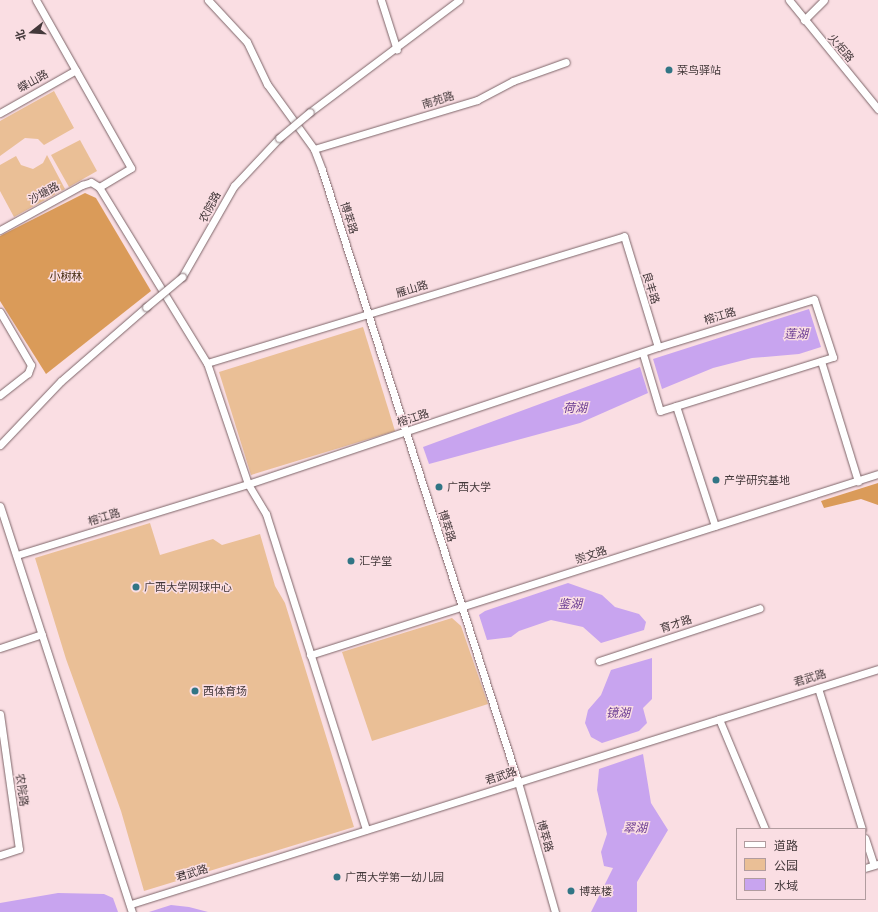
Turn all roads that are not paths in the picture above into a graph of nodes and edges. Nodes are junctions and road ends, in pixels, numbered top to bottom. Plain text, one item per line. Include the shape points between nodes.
1 (36, 0) edge
2 (208, 0) edge
3 (381, 0) edge
4 (460, 0) edge
5 (789, 0) edge
6 (824, 0) edge
7 (804, 20) junction
8 (397, 50) junction
9 (566, 62) dead end
10 (76, 70) junction
11 (878, 109) edge
12 (0, 113) edge
13 (314, 149) junction
14 (99, 187) junction
15 (0, 230) edge
16 (624, 236) joint
17 (0, 312) edge
18 (368, 314) junction
19 (658, 347) junction
20 (643, 354) junction
21 (821, 361) junction
22 (207, 363) junction
23 (0, 395) edge
24 (676, 406) junction
25 (406, 432) junction
26 (0, 444) edge
27 (878, 474) edge
28 (858, 481) junction
29 (248, 484) junction
30 (0, 506) edge
31 (715, 526) junction
32 (17, 555) junction
33 (462, 607) junction
34 (760, 608) dead end
35 (42, 634) junction
36 (0, 648) edge
37 (310, 655) junction
38 (598, 661) dead end
39 (878, 669) edge
40 (818, 688) junction
41 (0, 714) edge
42 (719, 719) junction
43 (518, 782) junction
44 (765, 828) edge
45 (862, 828) edge
46 (366, 830) junction
47 (866, 840) edge
48 (0, 855) edge
49 (876, 865) edge
50 (866, 868) edge
51 (131, 904) junction
52 (132, 912) edge
53 (555, 912) edge

1 - 10 street
2 - 13 street, 博萃路 via 248,42 270,90
3 - 8 street
4 - 8 street, 农院路
5 - 7 street, 火炬路
6 - 7 street
7 - 11 street, 火炬路
8 - 26 street, 农院路, bridge via 310,112 279,138 234,186 182,277 61,382
9 - 13 street, 南苑路 via 513,81 477,100
10 - 12 street, 蝶山路
10 - 14 street via 131,168
13 - 18 street, 博萃路
14 - 15 street, 沙塘路 via 91,182
14 - 22 street
16 - 18 street, 雁山路
16 - 19 street, 良丰路
17 - 23 street via 31,365 28,373
18 - 22 street, 雁山路
18 - 25 street, 博萃路
19 - 20 street, 榕江路
19 - 21 street, 榕江路 via 814,299 833,357
20 - 24 street via 660,411
20 - 25 street, 榕江路
21 - 24 street
21 - 28 street
22 - 29 street
24 - 31 street
25 - 29 street, 榕江路
25 - 33 street, 博萃路
27 - 28 street, 崇文路
28 - 31 street, 崇文路
29 - 32 street, 榕江路
29 - 37 street via 266,514
30 - 32 street
31 - 33 street, 崇文路
32 - 35 street
33 - 37 street, 崇文路
33 - 43 street, 博萃路
34 - 38 street, 育才路
35 - 36 street
35 - 51 street
37 - 46 street
39 - 40 street, 君武路
40 - 42 street, 君武路
40 - 45 street
41 - 48 street, 农院路 via 19,849
42 - 43 street, 君武路
42 - 44 street
43 - 46 street, 君武路
43 - 53 street, 博萃路
46 - 51 street, 君武路
47 - 49 street
49 - 50 street
51 - 52 street

